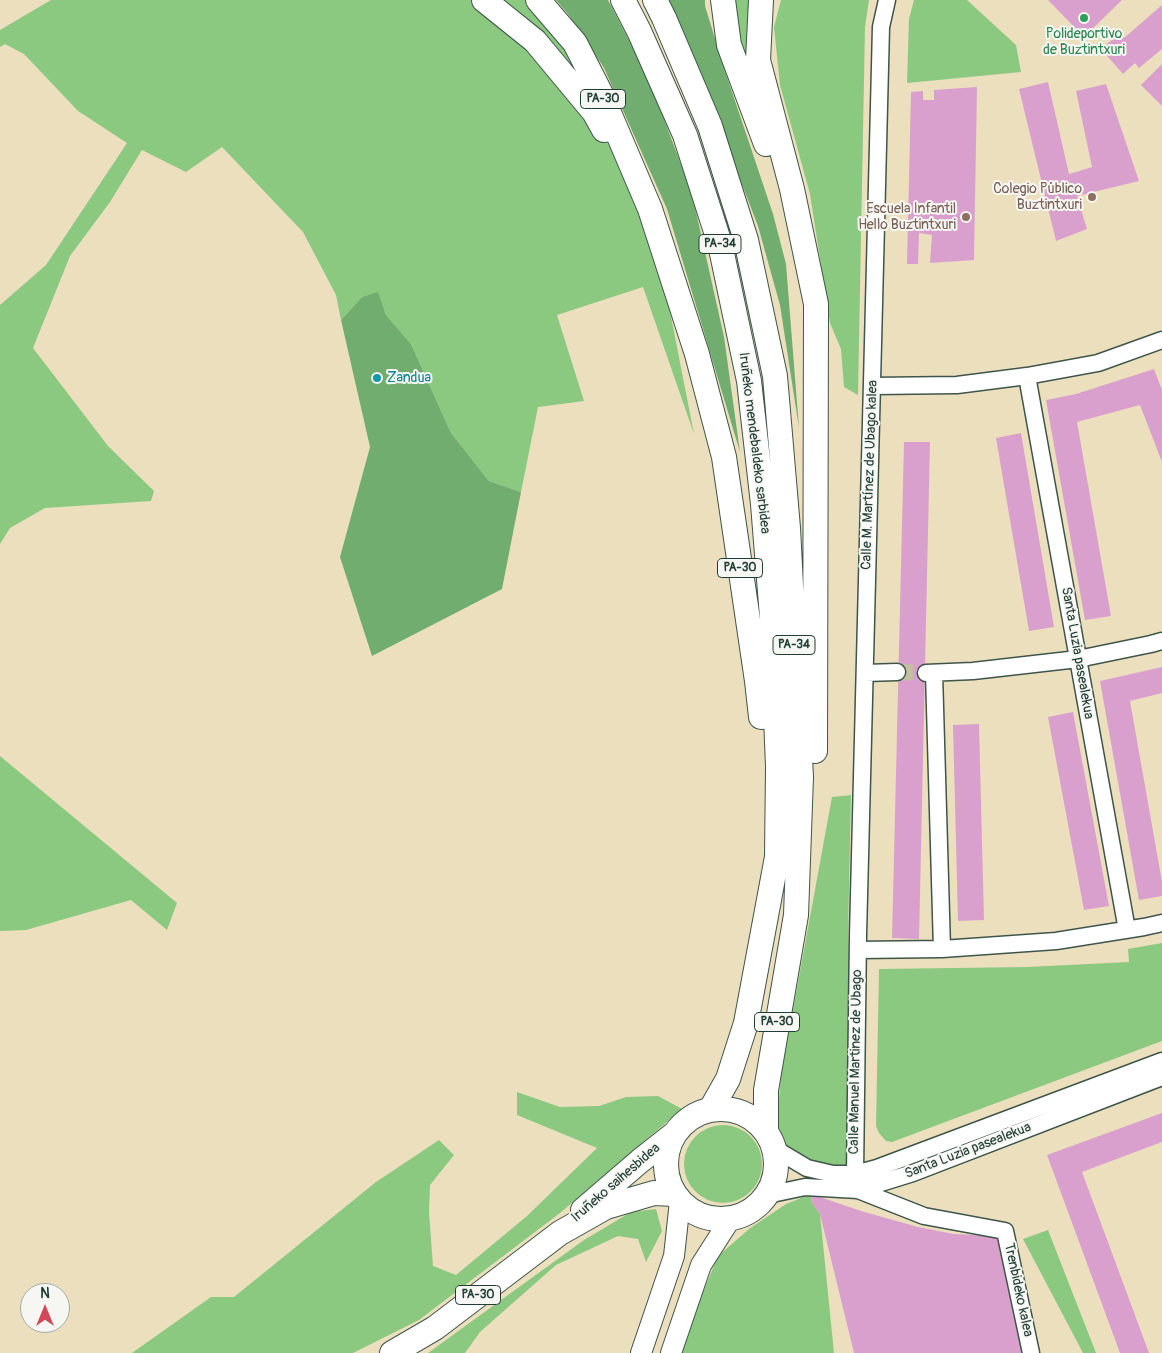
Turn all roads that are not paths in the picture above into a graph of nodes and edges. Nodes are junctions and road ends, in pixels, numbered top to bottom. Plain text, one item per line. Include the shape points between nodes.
1 (484, 0) edge
2 (538, 0) edge
3 (623, 0) edge
4 (655, 0) edge
5 (723, 0) edge
6 (761, 0) edge
7 (887, 0) edge
8 (650, 210) junction
9 (1162, 342) edge
10 (1027, 376) junction
11 (873, 386) junction
12 (815, 450) junction
13 (1162, 641) edge
14 (1078, 659) junction
15 (896, 672) tunnel mouth
16 (865, 673) junction
17 (796, 915) junction
18 (1162, 923) edge
19 (1127, 930) junction
20 (762, 936) junction
21 (942, 949) junction
22 (858, 950) junction
23 (1162, 1061) edge
24 (1162, 1077) edge
25 (711, 1109) junction
26 (673, 1135) junction
27 (770, 1140) junction
28 (854, 1174) junction
29 (858, 1190) junction
30 (767, 1195) junction
31 (677, 1197) junction
32 (730, 1218) junction
33 (560, 1233) junction
34 (392, 1353) edge
35 (641, 1353) edge
36 (671, 1353) edge
37 (1031, 1353) edge

1 - 8 highway via 535,41 594,112
2 - 8 highway, PA-30 via 575,43 601,94
3 - 20 highway, Iruñeko mendebaldeko sarbidea / PA-34 via 685,136 720,244 749,381 772,617 778,767 777,857
4 - 17 highway, Iruñeko mendebaldeko sarbidea / PA-34 via 710,126 746,240 775,376 788,528 801,776
5 - 12 highway, PA-30 via 729,45 780,180 799,252 808,325
6 - 12 highway, PA-30 via 758,60 792,189 816,304
7 - 11 street, Calle M. Martínez de Ubago kalea via 882,26
8 - 20 highway, PA-30 via 697,354 724,457 757,681 767,778 767,858
9 - 10 street via 1098,363
10 - 11 street via 957,385
10 - 14 street, Santa Luzia pasealekua
11 - 16 street, Calle M. Martínez de Ubago kalea
12 - 17 highway, PA-30 via 815,792 810,871
13 - 14 street
14 - 19 street, Santa Luzia pasealekua
14 - 21 street via 973,672 930,673
15 - 16 street
16 - 22 street, Calle M. Martínez de Ubago kalea
17 - 27 highway, PA-30 via 766,1090
18 - 19 street
19 - 21 street via 1056,940
20 - 25 highway, PA-30 via 746,1023 728,1079
21 - 22 street
22 - 28 street, Calle Manuel Martinez de Ubago
23 - 28 street, Santa Luzia pasealekua via 878,1168
24 - 29 street, Santa Luzia pasealekua via 913,1173
25 - 26 highway, PA-30 via 696,1114
25 - 27 highway, PA-30 via 741,1112 755,1120
26 - 31 highway, PA-30 via 665,1165 667,1178
26 - 33 highway, Iruñeko saihesbidea / PA-30
27 - 28 street, Santa Luzia pasealekua via 807,1168 833,1174
27 - 30 highway, PA-30 via 777,1165
29 - 30 street, Santa Luzia pasealekua via 805,1187
29 - 37 street, Trenbideko kalea via 924,1216 1005,1231
30 - 32 highway, PA-30 via 745,1214
31 - 32 highway, PA-30 via 694,1212 712,1218
31 - 33 highway, Iruñeko saihesbidea / PA-30 via 654,1193 606,1207
31 - 35 main road via 674,1256
32 - 36 main road via 702,1265
33 - 34 highway, Iruñeko saihesbidea / PA-30 via 435,1328

